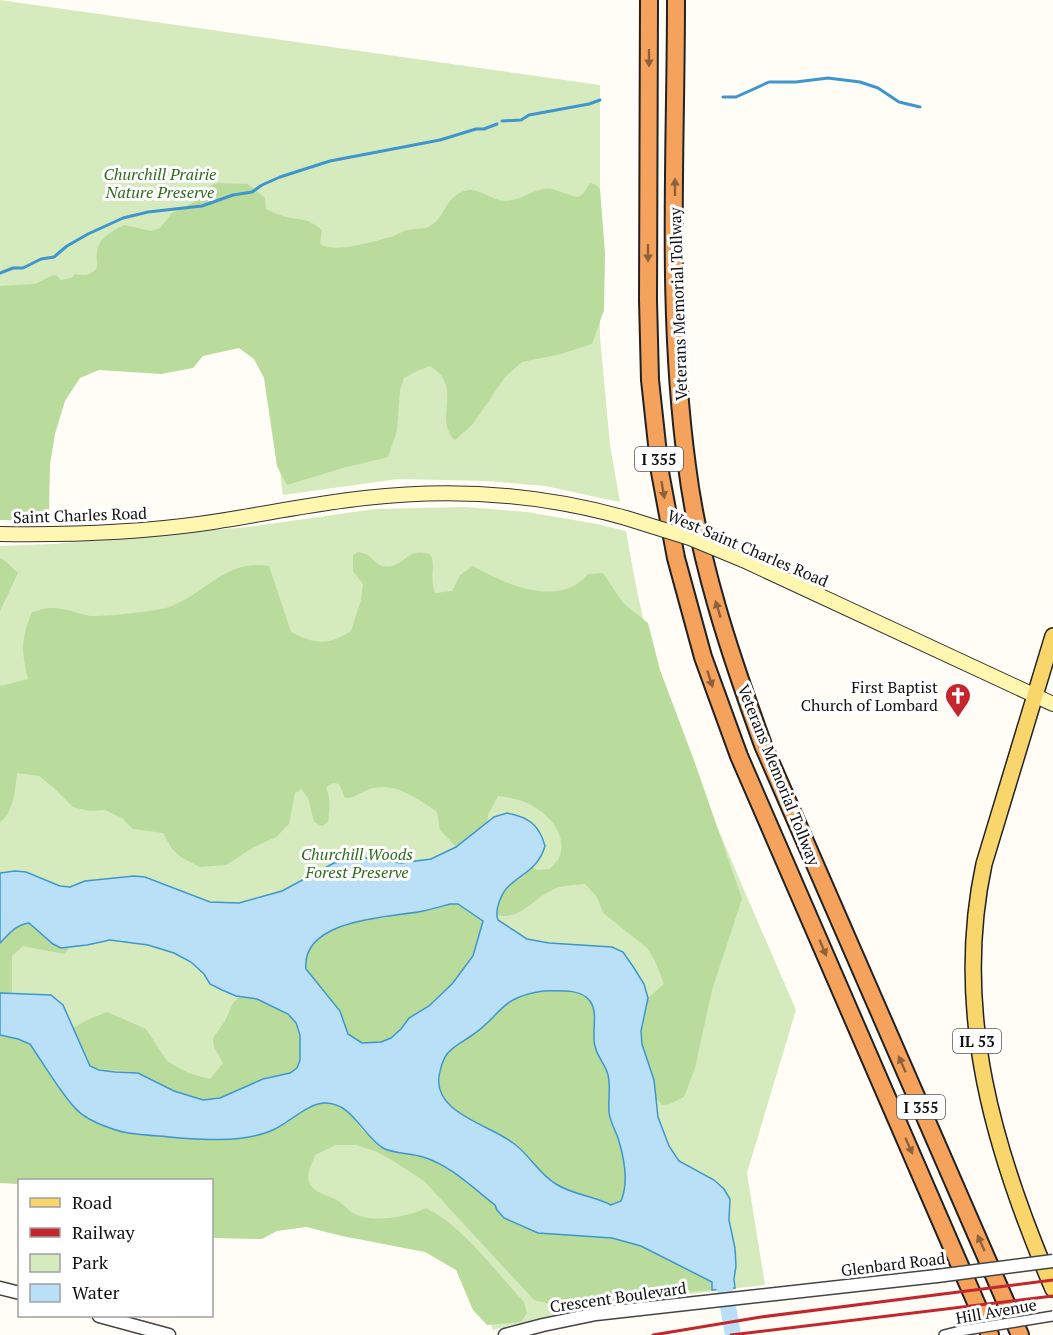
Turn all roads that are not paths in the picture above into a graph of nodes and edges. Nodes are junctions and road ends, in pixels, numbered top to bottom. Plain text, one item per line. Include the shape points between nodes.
1 (650, 0) edge
2 (676, 0) edge
3 (161, 528) joint
4 (0, 534) edge
5 (1053, 636) edge
6 (1035, 696) junction
7 (1053, 704) edge
8 (1053, 1261) edge
9 (0, 1288) edge
10 (1053, 1289) edge
11 (18, 1292) edge
12 (737, 1297) joint
13 (1053, 1316) edge
14 (103, 1317) edge
15 (169, 1335) edge
16 (505, 1335) edge
17 (944, 1335) edge
18 (990, 1335) edge
19 (1020, 1335) edge

1 -> 18 highway, Veterans Memorial Tollway / I 355 via 650,380 660,472 676,558 703,657 739,756
19 -> 2 highway, Veterans Memorial Tollway / I 355 via 764,745 705,566 687,467 677,371
3 - 4 main road, Saint Charles Road via 63,535
3 - 6 main road, West Saint Charles Road, bridge via 358,498 418,494 525,498 574,506 674,532 743,560
5 - 6 main road, IL 53
6 - 7 main road, West Saint Charles Road
6 - 10 main road, IL 53 via 982,874 973,993 993,1124 1014,1192
8 - 12 street, Glenbard Road, bridge
9 - 11 street
12 - 16 street, Crescent Boulevard via 596,1314
13 - 17 street, Hill Avenue, bridge
14 - 15 street

